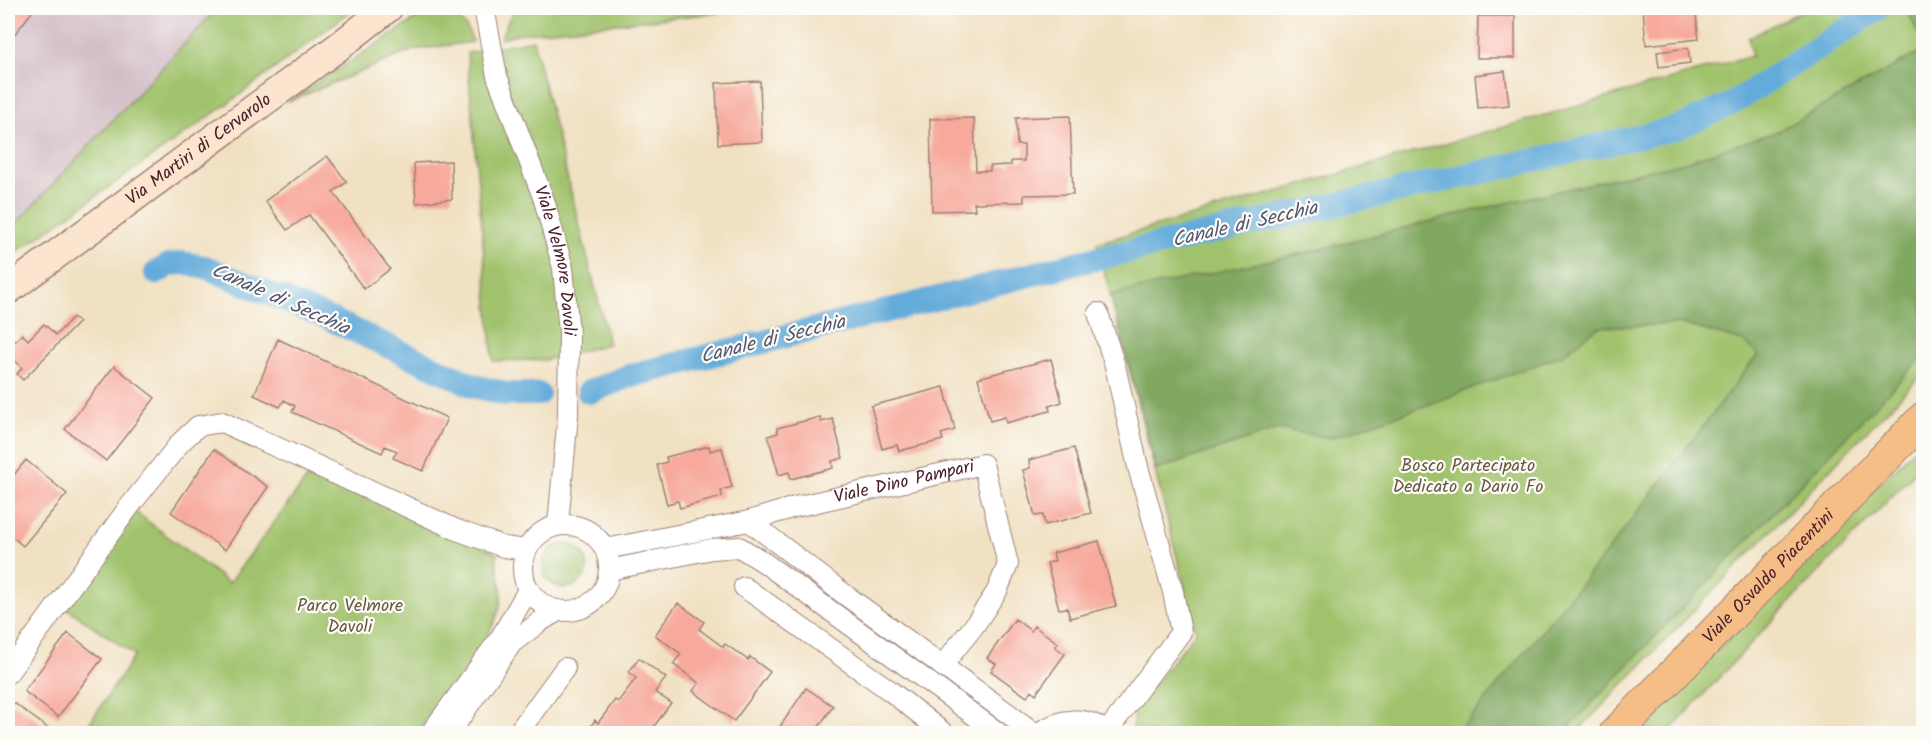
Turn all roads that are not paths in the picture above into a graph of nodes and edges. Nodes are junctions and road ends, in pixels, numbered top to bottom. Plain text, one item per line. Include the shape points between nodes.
1 (388, 8) edge
2 (484, 8) edge
3 (8, 290) edge
4 (1098, 314) dead end
5 (1923, 418) edge
6 (749, 521) junction
7 (558, 524) junction
8 (606, 549) junction
9 (526, 550) junction
10 (609, 570) junction
11 (744, 587) dead end
12 (528, 590) junction
13 (558, 611) junction
14 (908, 666) junction
15 (942, 666) junction
16 (565, 668) dead end
17 (8, 673) edge
18 (889, 690) junction
19 (1108, 733) edge
20 (430, 734) edge
21 (449, 734) edge
22 (517, 734) edge
23 (945, 734) edge
24 (1000, 734) edge
25 (1036, 734) edge
26 (1615, 734) edge

1 - 3 main road, Via Martiri di Cervarolo
2 - 7 street, Viale Velmore Davoli via 497,75 544,200 563,268 569,333 568,415
4 - 19 street via 1115,366 1181,632
5 - 26 main road, Viale Osvaldo Piacentini
6 - 8 street, Viale Dino Pampari
6 - 15 street
6 - 15 street, Viale Dino Pampari via 983,464 1008,564 997,591
7 - 8 street via 588,530
7 - 9 street via 534,538
8 - 10 street
9 - 12 street via 522,568
9 - 17 street via 457,530 222,422 198,426 180,442 129,507
10 - 13 street via 605,589 595,601 573,611
10 - 14 street via 739,547
11 - 18 street
12 - 13 street via 538,601
12 - 20 street via 501,637
13 - 21 street via 512,644
14 - 18 street
14 - 24 street
15 - 25 street
16 - 22 street
18 - 23 street
19 - 25 street via 1094,724 1064,720

